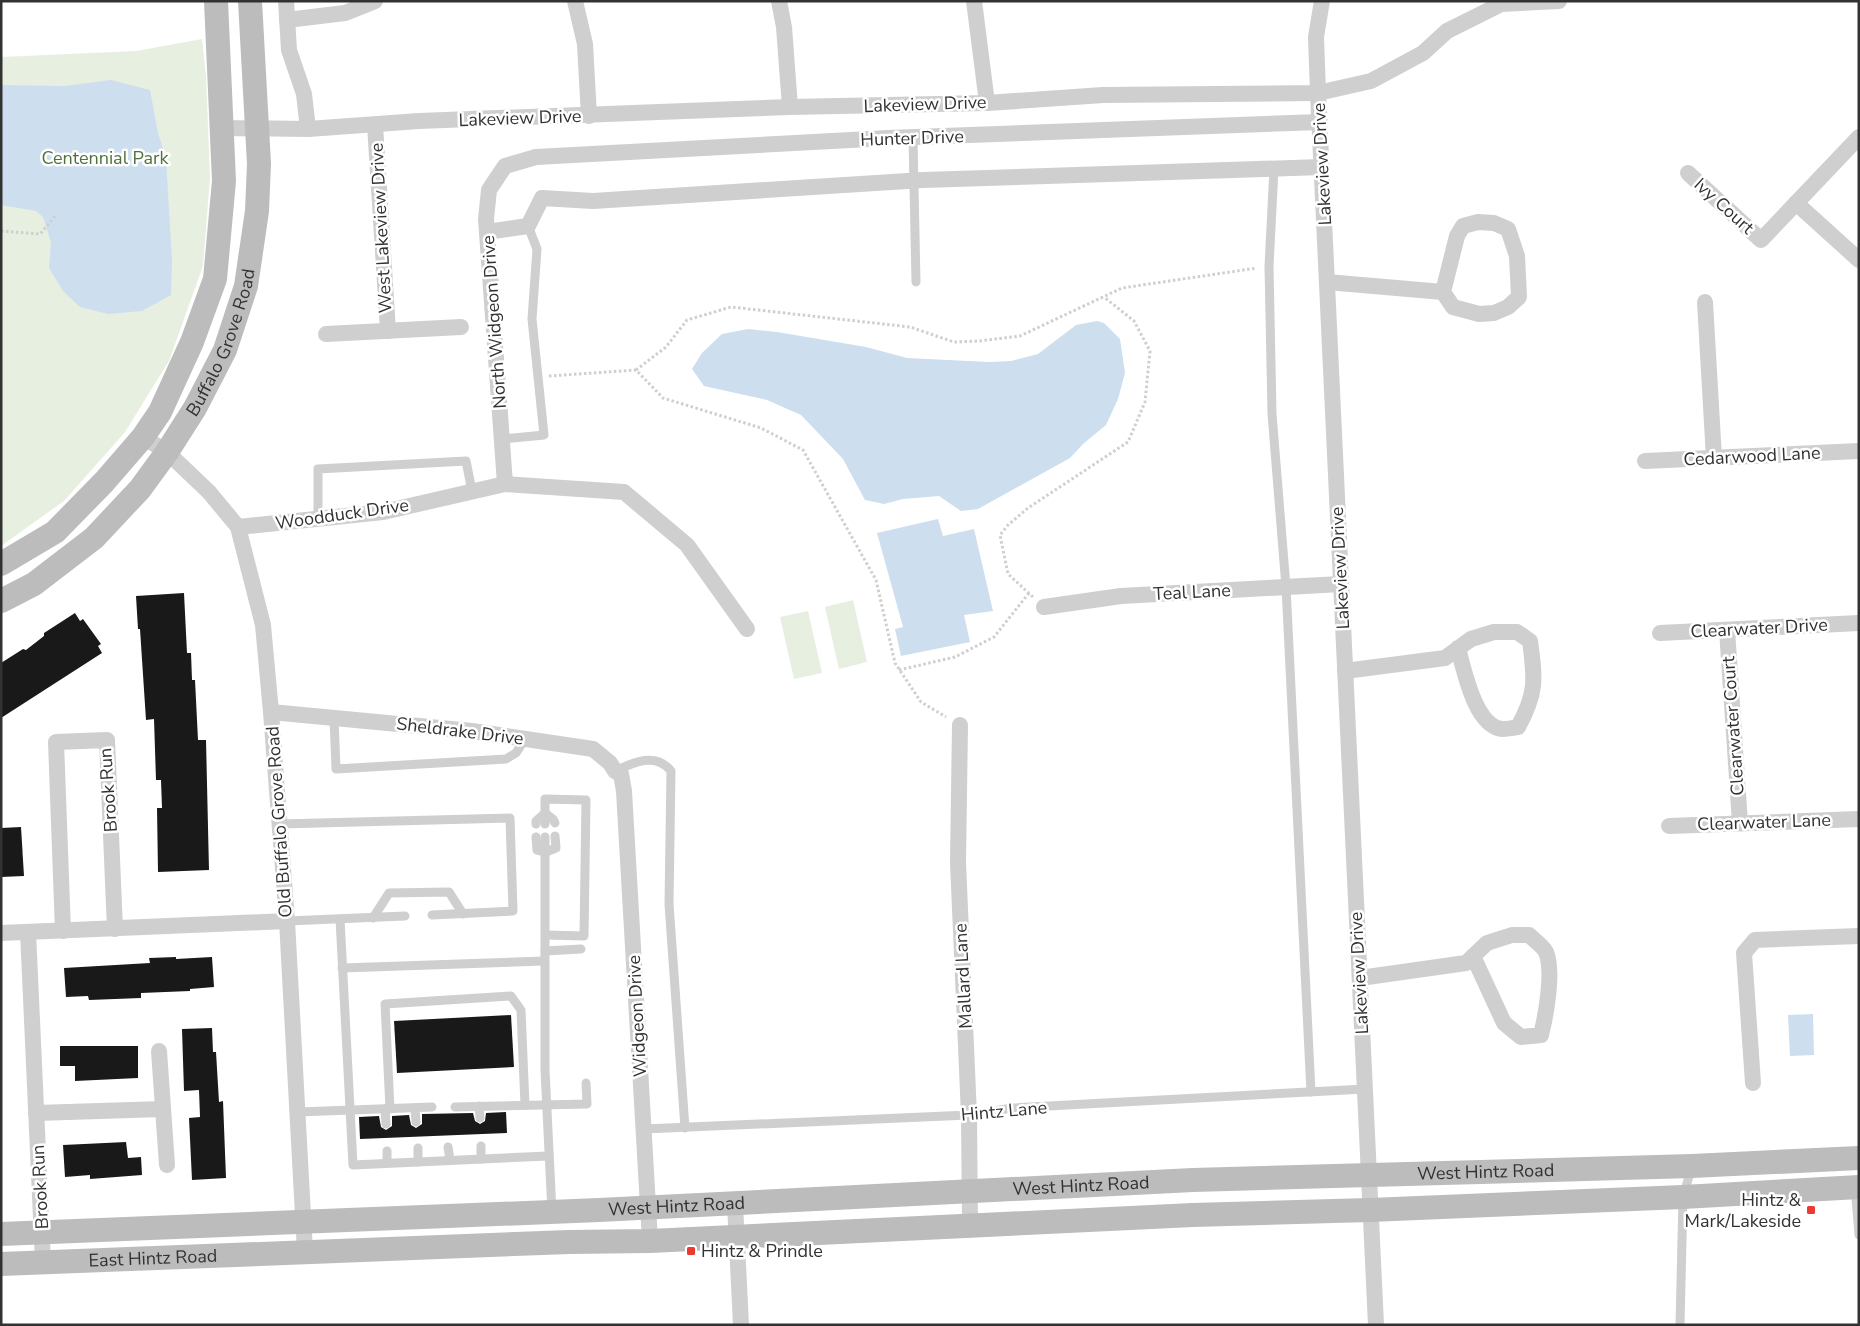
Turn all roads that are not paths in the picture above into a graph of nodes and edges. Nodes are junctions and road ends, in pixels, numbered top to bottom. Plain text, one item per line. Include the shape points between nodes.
1 (216, 1) edge
2 (250, 1) edge
3 (286, 1) edge
4 (375, 1) edge
5 (575, 1) edge
6 (779, 1) edge
7 (974, 1) edge
8 (1322, 1) edge
9 (1559, 1) edge
10 (287, 20) junction
11 (1318, 93) junction
12 (987, 102) junction
13 (790, 107) junction
14 (589, 116) junction
15 (1320, 122) junction
16 (375, 125) junction
17 (222, 128) junction
18 (258, 128) junction
19 (308, 129) junction
20 (1859, 137) edge
21 (913, 138) junction
22 (506, 166) joint
23 (1322, 167) junction
24 (1274, 170) junction
25 (1688, 173) dead end
26 (914, 180) junction
27 (1796, 203) junction
28 (528, 226) junction
29 (487, 232) junction
30 (1859, 260) edge
31 (916, 282) dead end
32 (1327, 282) junction
33 (1443, 292) junction
34 (1706, 302) dead end
35 (461, 327) dead end
36 (388, 332) junction
37 (326, 334) dead end
38 (143, 437) junction
39 (502, 439) junction
40 (1859, 451) edge
41 (167, 452) junction
42 (1714, 458) junction
43 (1645, 461) dead end
44 (505, 484) junction
45 (472, 491) junction
46 (318, 518) junction
47 (238, 527) junction
48 (1, 564) edge
49 (1341, 584) junction
50 (1286, 587) junction
51 (1, 601) edge
52 (1044, 607) road end
53 (1859, 623) edge
54 (747, 629) dead end
55 (1727, 630) junction
56 (1660, 633) dead end
57 (1458, 648) junction
58 (1345, 671) junction
59 (271, 712) junction
60 (334, 718) junction
61 (960, 725) road end
62 (526, 739) junction
63 (615, 771) junction
64 (624, 791) joint
65 (545, 813) junction
66 (1859, 819) edge
67 (555, 823) dead end
68 (1740, 823) junction
69 (280, 824) junction
70 (540, 824) dead end
71 (1668, 826) dead end
72 (555, 836) dead end
73 (541, 837) dead end
74 (546, 852) junction
75 (463, 914) junction
76 (432, 915) dead end
77 (405, 916) dead end
78 (373, 918) junction
79 (340, 919) junction
80 (287, 921) junction
81 (115, 929) junction
82 (63, 931) junction
83 (28, 932) junction
84 (1, 933) edge
85 (546, 935) junction
86 (584, 936) junction
87 (1859, 936) edge
88 (545, 951) junction
89 (1473, 956) junction
90 (544, 961) junction
91 (342, 968) junction
92 (1360, 978) junction
93 (159, 1050) dead end
94 (586, 1083) dead end
95 (1753, 1083) dead end
96 (1365, 1089) junction
97 (1310, 1092) junction
98 (525, 1105) junction
99 (546, 1105) junction
100 (479, 1106) junction
101 (455, 1107) dead end
102 (415, 1108) junction
103 (432, 1108) dead end
104 (163, 1109) junction
105 (387, 1109) junction
106 (348, 1110) junction
107 (298, 1112) junction
108 (36, 1113) junction
109 (969, 1115) junction
110 (480, 1118) dead end
111 (416, 1122) dead end
112 (386, 1124) dead end
113 (685, 1128) junction
114 (644, 1129) junction
115 (481, 1146) dead end
116 (448, 1147) dead end
117 (418, 1148) dead end
118 (387, 1151) dead end
119 (548, 1156) junction
120 (1859, 1158) edge
121 (482, 1159) junction
122 (450, 1160) junction
123 (418, 1162) junction
124 (387, 1163) junction
125 (167, 1165) dead end
126 (1692, 1166) junction
127 (1369, 1177) junction
128 (1857, 1187) edge
129 (971, 1192) junction
130 (1683, 1197) junction
131 (735, 1204) junction
132 (648, 1208) junction
133 (1370, 1210) junction
134 (552, 1212) junction
135 (304, 1223) junction
136 (970, 1227) junction
137 (42, 1232) junction
138 (1, 1234) edge
139 (1859, 1234) edge
140 (736, 1236) junction
141 (650, 1241) junction
142 (305, 1252) junction
143 (43, 1262) junction
144 (1, 1264) edge
145 (741, 1325) edge
146 (1376, 1325) edge
147 (1680, 1325) edge

1 - 17 main road, Buffalo Grove Road
2 - 18 main road, Buffalo Grove Road
3 - 10 street
4 - 10 street via 345,13
5 - 14 street via 585,44
6 - 13 street
7 - 12 street
8 - 11 street via 1316,37
9 - 11 street via 1501,4 1447,31 1424,53 1371,81
10 - 19 street via 289,50 304,94
11 - 12 street, Lakeview Drive via 1103,95
11 - 15 street, Lakeview Drive
12 - 13 street, Lakeview Drive
13 - 14 street, Lakeview Drive
14 - 16 street, Lakeview Drive
15 - 21 street, Hunter Drive
15 - 23 street, Lakeview Drive
16 - 19 street, Lakeview Drive
16 - 36 street, West Lakeview Drive
17 - 18 street, Lakeview Drive
17 - 38 main road, Buffalo Grove Road via 224,180 214,280 192,342 160,412
18 - 19 street, Lakeview Drive
18 - 41 main road, Buffalo Grove Road via 257,211 246,286 225,350 195,408
20 - 27 street
21 - 22 street, Hunter Drive via 536,157
21 - 26 lane
22 - 29 street, North Widgeon Drive via 489,190
23 - 24 street
23 - 32 street, Lakeview Drive
24 - 26 street
24 - 50 lane via 1269,266 1272,414
25 - 27 street, Ivy Court via 1761,240
26 - 28 street via 593,201 542,198
26 - 31 lane
27 - 30 street
28 - 29 street
28 - 39 lane via 538,249 532,319 544,435
29 - 39 street, North Widgeon Drive
32 - 33 street
32 - 49 street, Lakeview Drive
33 - 33 street via 1453,307 1480,314 1508,307 1519,297 1517,256 1508,229 1494,223 1478,222 1463,226 1457,236
34 - 42 street
35 - 36 street, West Lakeview Drive
36 - 37 street, West Lakeview Drive
38 - 41 street, Old Buffalo Grove Road
38 - 48 main road, Buffalo Grove Road via 55,532
39 - 44 street, North Widgeon Drive
40 - 42 street, Cedarwood Lane
41 - 47 street, Old Buffalo Grove Road via 209,492
41 - 51 main road, Buffalo Grove Road via 140,489 94,538 34,584
42 - 43 street, Cedarwood Lane
44 - 45 street, Woodduck Drive
44 - 54 street, Woodduck Drive via 624,492 687,545
45 - 46 street, Woodduck Drive via 383,512
45 - 46 lane via 466,461 318,469
46 - 47 street, Woodduck Drive
47 - 59 street, Old Buffalo Grove Road via 263,625
49 - 50 street, Teal Lane
49 - 58 street, Lakeview Drive
50 - 52 street, Teal Lane via 1120,596
50 - 97 lane
53 - 55 street, Clearwater Drive
55 - 56 street, Clearwater Drive
55 - 68 street, Clearwater Court
57 - 57 street via 1475,703 1486,720 1501,729 1518,727 1529,707 1534,678 1530,641 1517,632 1494,632 1471,639
57 - 58 street via 1445,658
58 - 92 street, Lakeview Drive
59 - 60 street, Sheldrake Drive
59 - 69 street, Old Buffalo Grove Road
60 - 62 street, Sheldrake Drive
60 - 62 lane via 336,769 506,759 516,753
61 - 109 street, Mallard Lane via 958,863
62 - 63 street, Sheldrake Drive via 593,749
63 - 64 street, Sheldrake Drive via 621,774
63 - 113 lane via 634,762 653,760 665,764 671,771 669,904
64 - 114 street, Widgeon Drive
65 - 67 lane
65 - 70 lane via 536,821
65 - 86 lane via 545,799 586,800
66 - 68 street, Clearwater Lane
68 - 71 street, Clearwater Lane
69 - 75 lane via 510,818 513,911
69 - 80 street, Old Buffalo Grove Road
72 - 74 lane via 556,848
73 - 74 lane via 537,850
74 - 85 lane
75 - 76 lane
75 - 78 lane via 449,892 389,893
77 - 78 lane
78 - 79 lane
79 - 80 lane
79 - 91 lane
80 - 81 street
80 - 107 street, Old Buffalo Grove Road
81 - 82 street
81 - 82 street, Brook Run via 107,740 56,742
82 - 83 street
83 - 84 street
83 - 108 street, Brook Run
85 - 86 lane
85 - 88 lane
86 - 88 lane via 581,951
87 - 95 street via 1755,940 1744,953
88 - 90 lane
89 - 89 street via 1504,1023 1521,1037 1541,1035 1549,974 1545,952 1529,935 1512,935 1487,943
89 - 92 street via 1466,963
90 - 91 lane
90 - 99 lane
91 - 106 lane
92 - 96 street, Lakeview Drive
93 - 104 street
94 - 99 lane via 587,1104
96 - 97 lane, Hintz Lane
96 - 127 street, Lakeview Drive
97 - 109 lane, Hintz Lane via 1012,1108
98 - 99 lane
98 - 100 lane
98 - 105 lane via 521,1010 511,996 385,1004
99 - 119 lane
100 - 101 lane
100 - 110 lane
102 - 103 lane
102 - 105 lane
102 - 111 lane
104 - 108 street
104 - 125 street
105 - 106 lane
105 - 112 lane
106 - 107 lane
106 - 124 lane via 352,1165
107 - 135 street, Old Buffalo Grove Road
108 - 137 street, Brook Run
109 - 113 lane, Hintz Lane
109 - 129 street, Mallard Lane
113 - 114 lane, Hintz Lane
114 - 132 street, Widgeon Drive
115 - 121 lane
116 - 122 lane
117 - 123 lane
118 - 124 lane
119 - 121 lane
119 - 134 lane
120 - 126 main road, West Hintz Road
121 - 122 lane
122 - 123 lane
123 - 124 lane
126 - 127 main road, West Hintz Road
126 - 130 lane
127 - 129 main road, West Hintz Road via 1193,1180
127 - 133 street, Lakeview Drive
128 - 130 main road, West Hintz Road
128 - 139 lane
129 - 131 main road, West Hintz Road
129 - 136 street, Mallard Lane
130 - 133 main road, West Hintz Road
130 - 147 lane
131 - 132 main road, West Hintz Road
131 - 140 street
132 - 134 main road, West Hintz Road
132 - 141 street, Widgeon Drive
133 - 136 main road, West Hintz Road via 1193,1215
133 - 146 street, Lakeview Drive
134 - 135 main road, West Hintz Road
135 - 137 main road, East Hintz Road
135 - 142 street, Old Buffalo Grove Road
136 - 140 main road, West Hintz Road
137 - 138 main road, East Hintz Road
137 - 143 street, Brook Run
140 - 141 main road, West Hintz Road
140 - 145 street
141 - 142 main road, West Hintz Road
142 - 143 main road, East Hintz Road
143 - 144 main road, East Hintz Road

